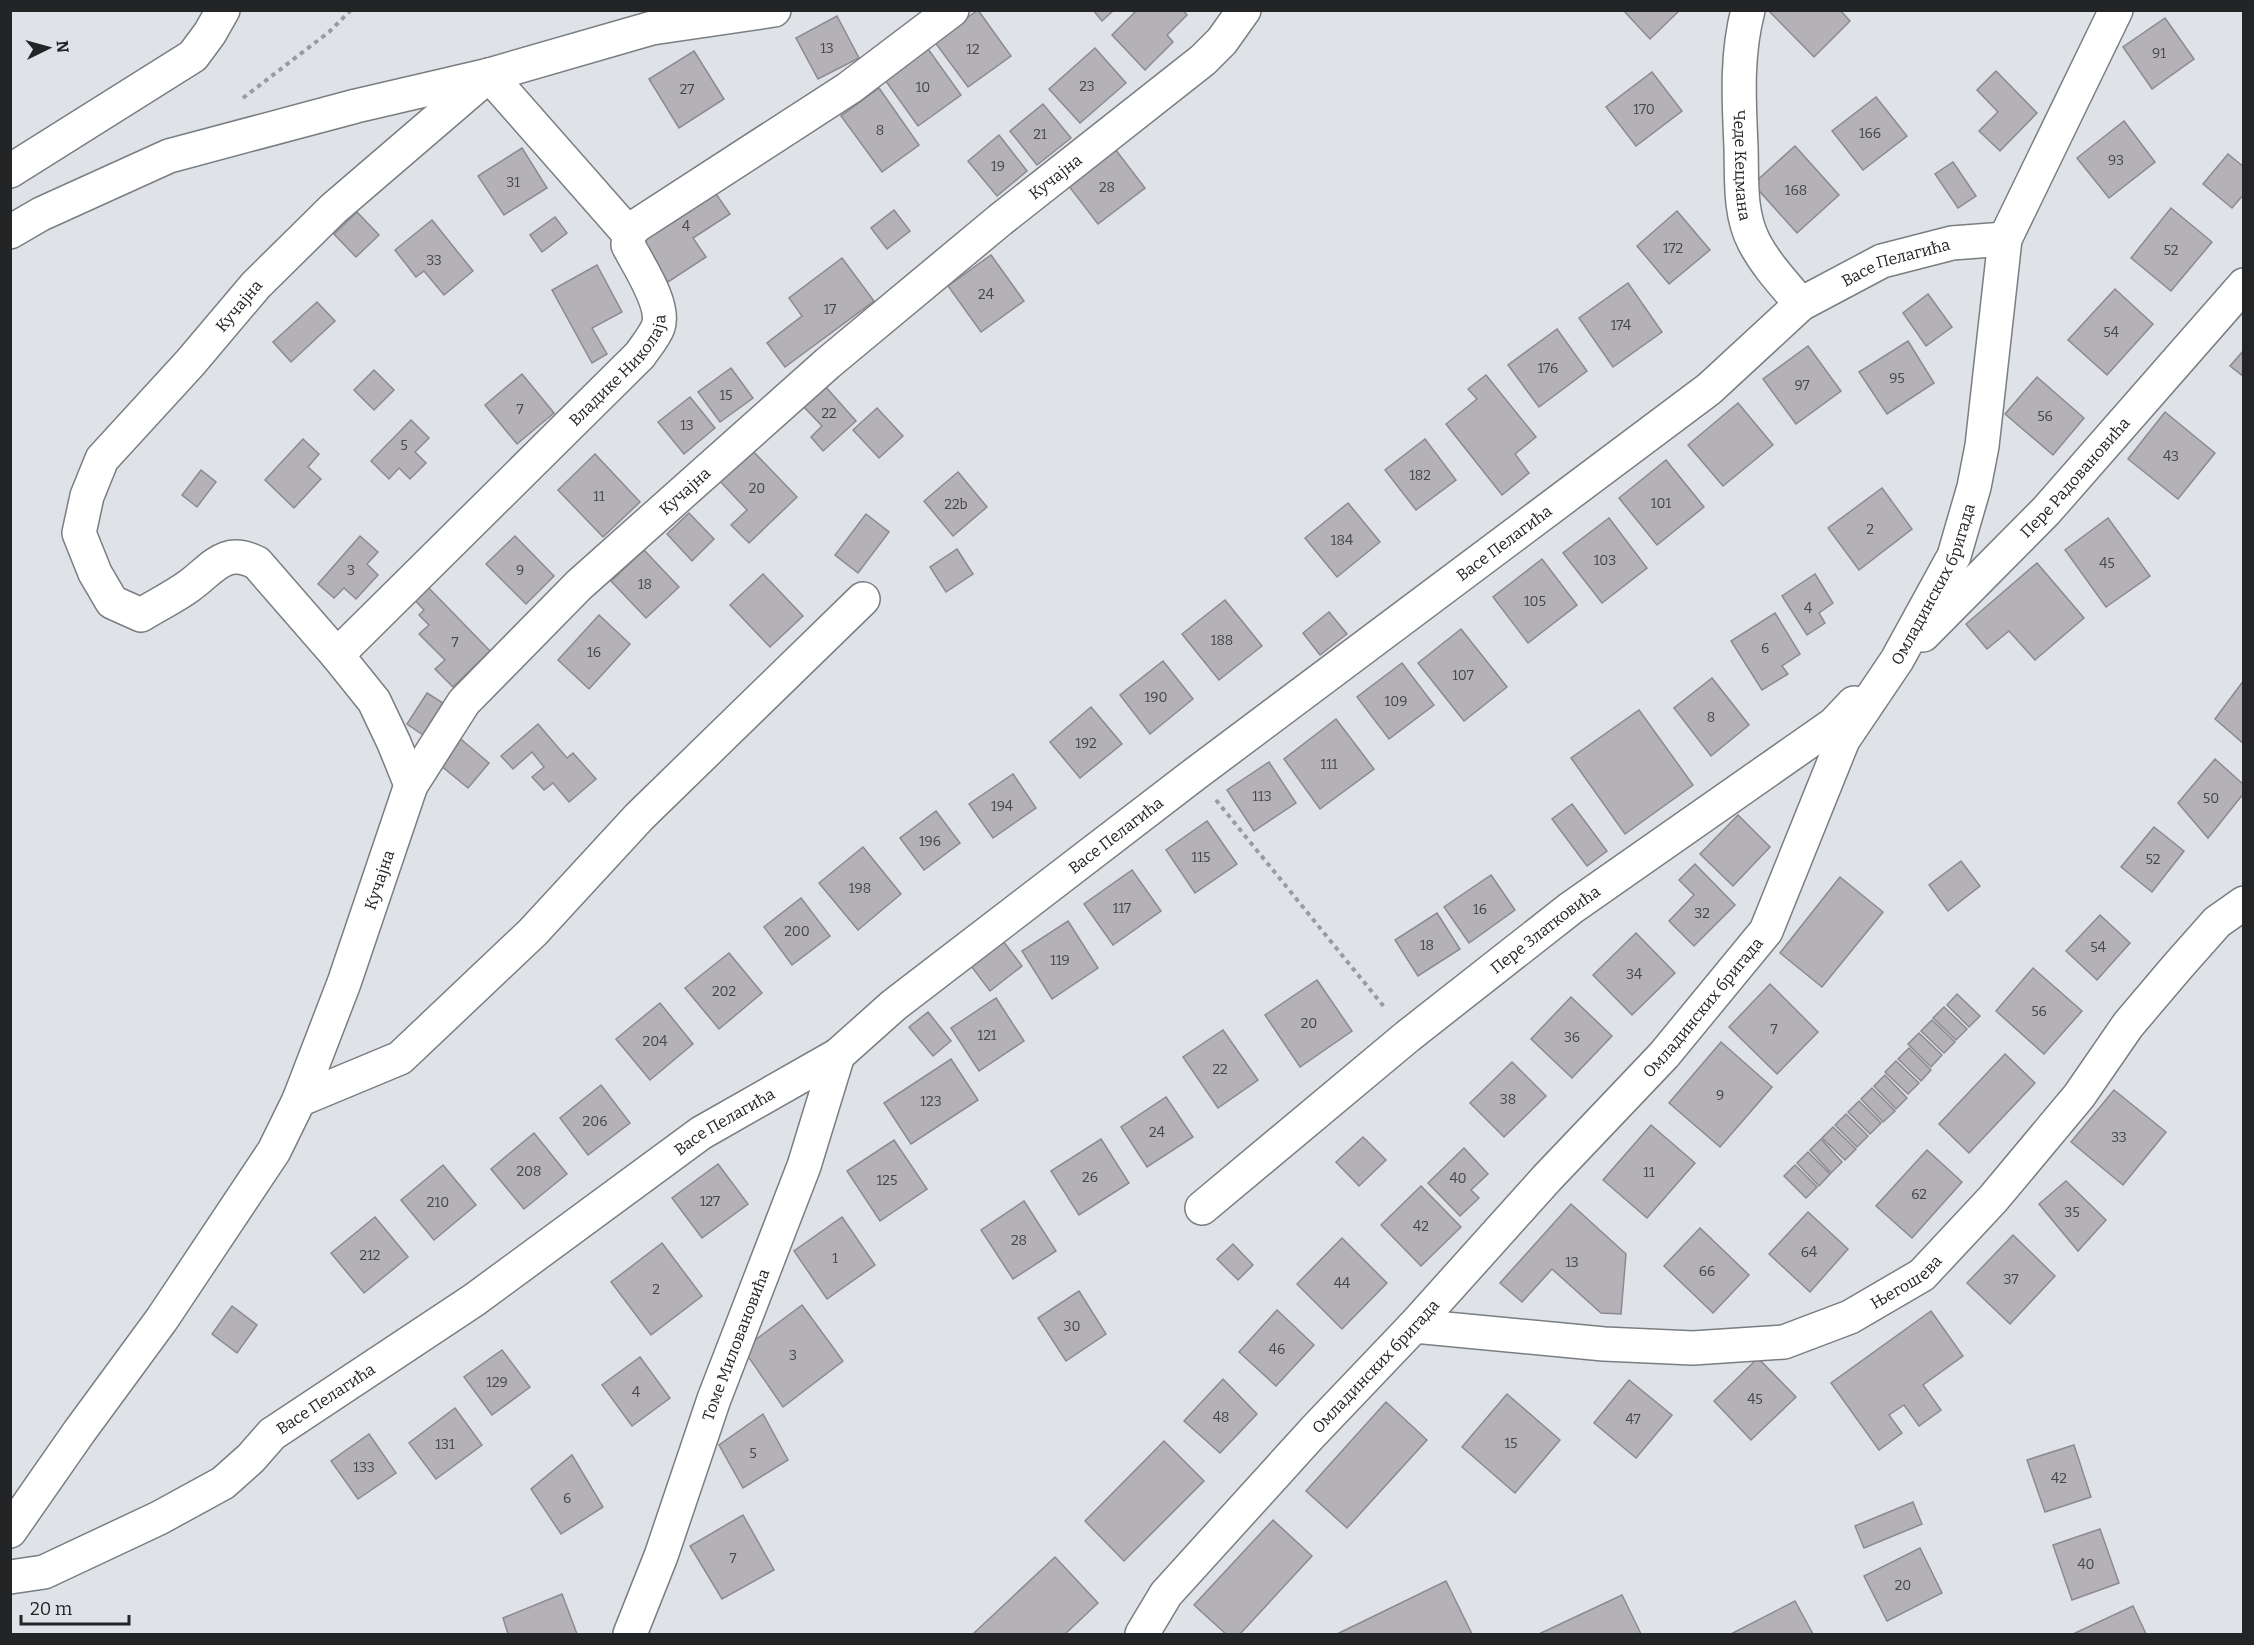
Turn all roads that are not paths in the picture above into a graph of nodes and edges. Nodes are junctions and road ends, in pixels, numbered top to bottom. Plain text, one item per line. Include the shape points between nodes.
1 (223, 10) edge
2 (774, 10) edge
3 (952, 10) edge
4 (1244, 10) edge
5 (1748, 10) edge
6 (2116, 10) edge
7 (489, 75) junction
8 (10, 171) edge
9 (10, 232) edge
10 (628, 234) junction
11 (2006, 238) junction
12 (2244, 285) edge
13 (1801, 304) junction
14 (863, 599) dead end
15 (337, 655) junction
16 (1897, 660) junction
17 (411, 785) junction
18 (2244, 903) edge
19 (838, 1055) junction
20 (299, 1100) junction
21 (1202, 1208) dead end
22 (1414, 1326) junction
23 (10, 1531) edge
24 (10, 1577) edge
25 (630, 1635) edge
26 (1142, 1635) edge

1 - 8 street via 193,56
2 - 7 street, Кучајна via 652,28
3 - 10 street via 849,88
4 - 17 street, Кучајна via 1203,60 1000,220 828,363 579,585 464,702
5 - 13 street, Чеде Кецмана via 1738,83 1743,210 1753,240 1767,264
6 - 11 street
7 - 9 street via 345,108 169,156 40,214
7 - 10 street
7 - 15 street, Кучајна via 333,209 256,285 102,459 87,496 79,533 112,602 141,615 189,586 218,561 246,558 257,563
10 - 15 street, Владике Николаја via 628,245 659,307 657,329 640,354
11 - 13 street, Васе Пелагића via 1952,243 1882,261
11 - 16 street, Омладинских бригада via 1974,487 1954,556
12 - 16 street, Пере Радовановића via 2046,512
13 - 19 street, Васе Пелагића via 1709,389 1195,774 894,1005
14 - 20 street via 639,817 532,932 400,1058
15 - 17 street via 374,701
16 - 21 street, Пере Златковића via 1834,724 1571,908 1408,1036
16 - 22 street, Омладинских бригада via 1844,740 1766,931 1664,1055
17 - 20 street, Кучајна via 344,983
18 - 22 street, Његошева via 2217,922 2178,966 2128,1025 2079,1096 1993,1199 1922,1275 1850,1317 1784,1342 1693,1348 1604,1344
19 - 24 street, Васе Пелагића via 700,1133 474,1300 272,1434 223,1483 44,1572
19 - 25 street, Томе Миловановића via 804,1166 714,1399
20 - 23 street, Кучајна via 274,1151 162,1319
22 - 26 street, Омладинских бригада via 1166,1594

